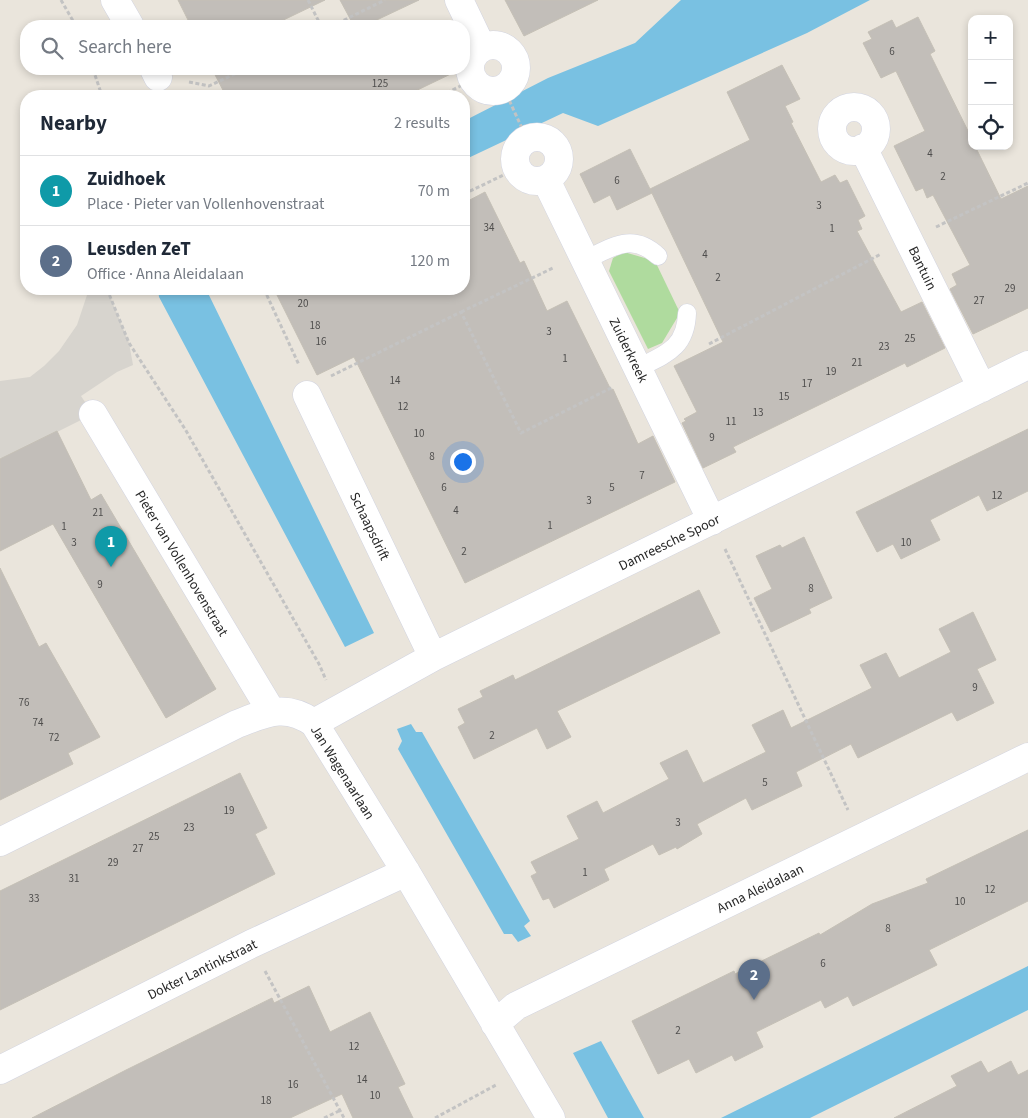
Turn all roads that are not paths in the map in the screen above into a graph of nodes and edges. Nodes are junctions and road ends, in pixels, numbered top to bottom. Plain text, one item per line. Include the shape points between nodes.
1 (115, 0) edge
2 (459, 0) edge
3 (127, 20) edge
4 (469, 20) edge
5 (470, 23) edge
6 (482, 48) junction
7 (863, 148) dead end
8 (546, 180) junction
9 (658, 256) dead end
10 (584, 257) junction
11 (687, 313) dead end
12 (1028, 366) edge
13 (638, 368) junction
14 (982, 388) junction
15 (307, 395) road end
16 (93, 414) dead end
17 (712, 521) junction
18 (433, 657) junction
19 (271, 711) junction
20 (314, 723) junction
21 (1028, 757) edge
22 (0, 842) edge
23 (406, 872) junction
24 (495, 1024) junction
25 (0, 1070) edge
26 (551, 1118) edge

1 - 3 street
2 - 4 street
5 - 6 street
6 - 6 street via 504,47 514,57 514,79 504,89 488,91 472,80 471,60
7 - 14 street, Bantuin
8 - 8 street via 560,163 558,149 541,136 527,139 516,150 517,168 524,178 531,181
8 - 10 street, Zuiderkreek
9 - 10 lane via 648,247 634,243 618,244
10 - 13 street, Zuiderkreek
11 - 13 lane via 681,341 667,354
12 - 14 street, Damreesche Spoor
13 - 17 street, Zuiderkreek
14 - 17 street, Damreesche Spoor
15 - 18 street, Schaapsdrift
16 - 19 street, Pieter van Vollenhovenstraat
17 - 18 street, Damreesche Spoor
18 - 20 street, Damreesche Spoor
19 - 20 street, Jan Wagenaarlaan via 298,714
19 - 22 street, Jan Wagenaarlaan via 237,724
20 - 23 street, Jan Wagenaarlaan
21 - 24 street, Anna Aleidalaan via 516,1006
23 - 24 street, Jan Wagenaarlaan
23 - 25 street, Dokter Lantinkstraat via 251,944
24 - 26 street, Jan Wagenaarlaan

